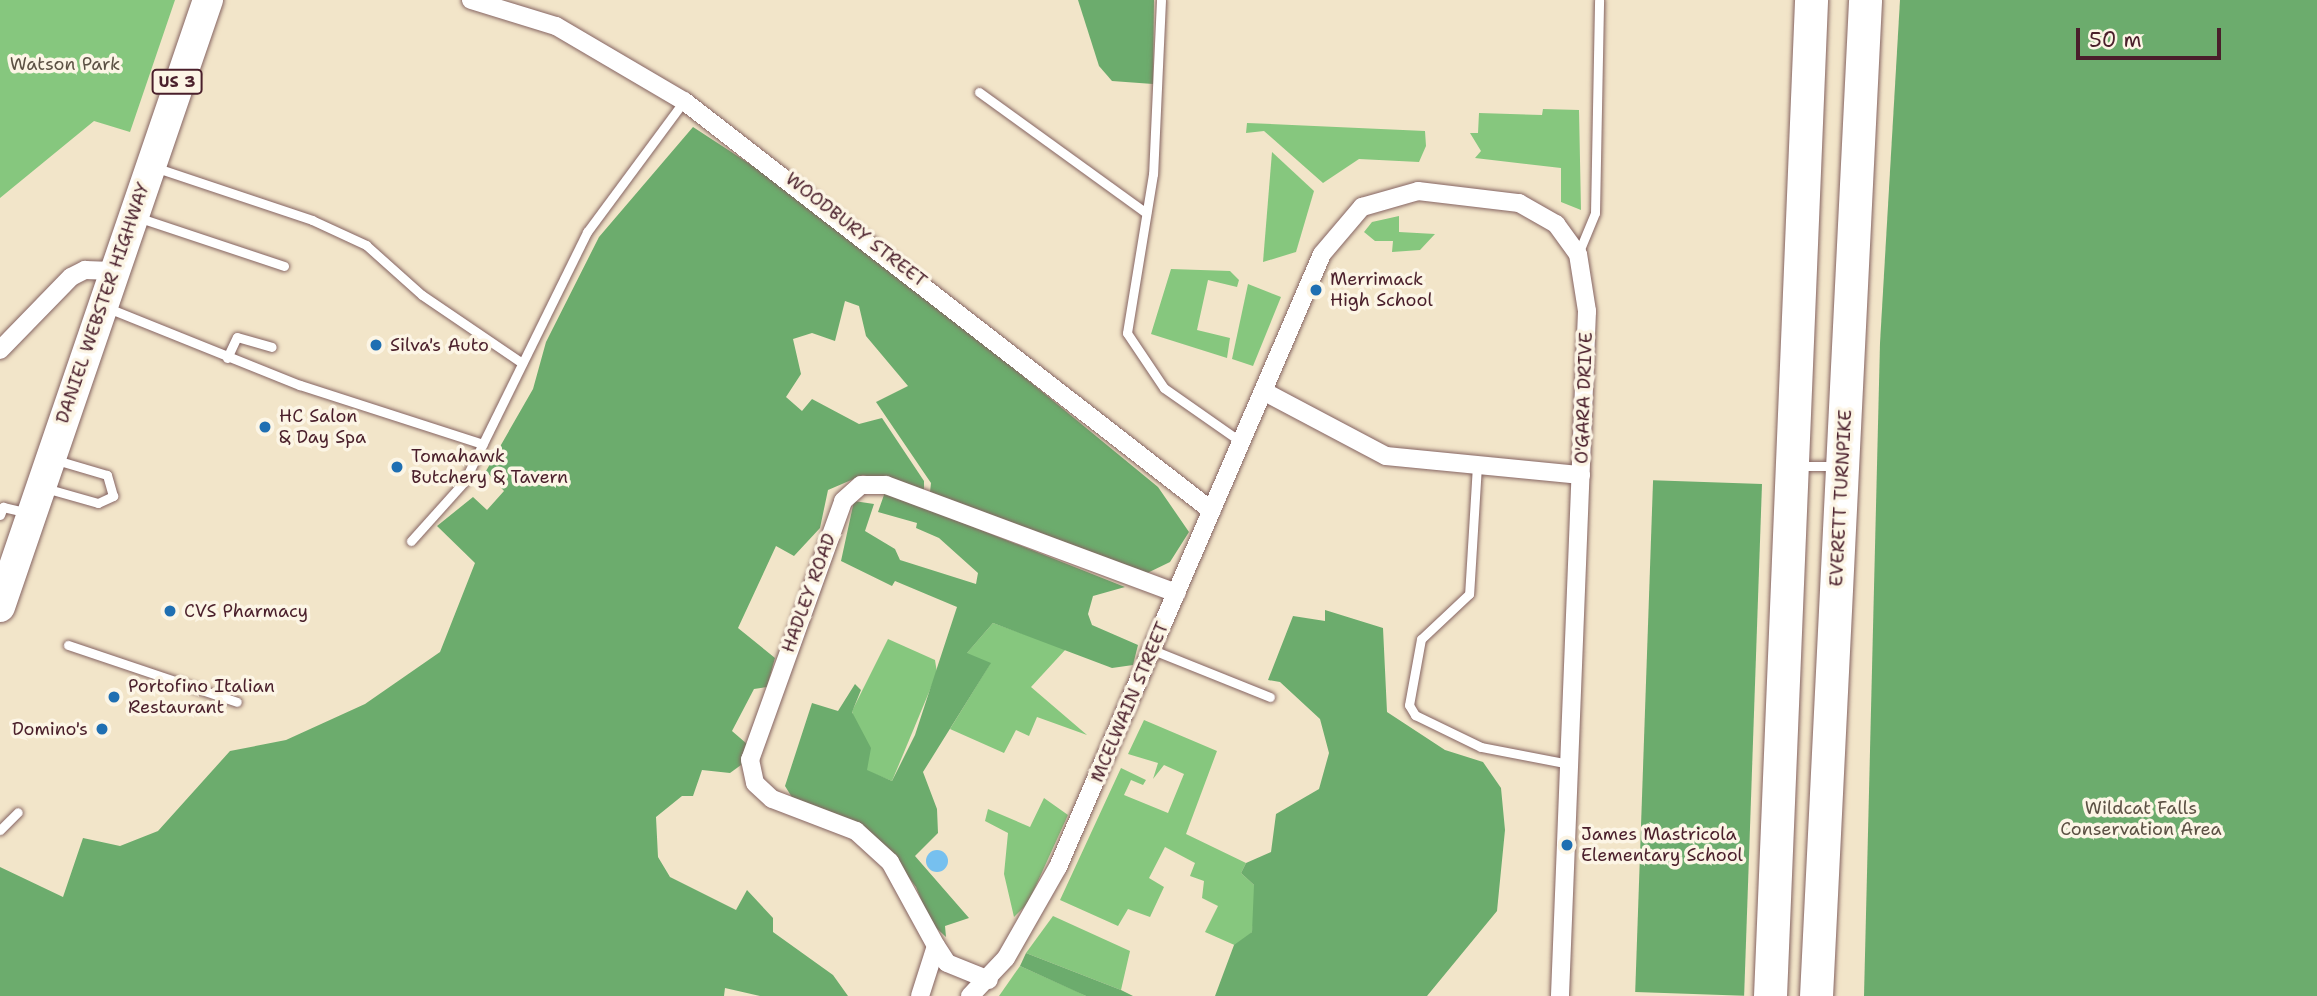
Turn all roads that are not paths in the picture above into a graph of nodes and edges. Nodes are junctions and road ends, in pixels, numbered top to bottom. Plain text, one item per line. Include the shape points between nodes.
1 (208, 0) edge
2 (471, 0) edge
3 (1161, 0) edge
4 (1599, 0) edge
5 (1811, 0) edge
6 (1865, 0) edge
7 (979, 92) dead end
8 (684, 100) junction
9 (149, 166) junction
10 (1146, 214) junction
11 (132, 215) junction
12 (1578, 254) junction
13 (284, 266) dead end
14 (113, 271) junction
15 (104, 306) junction
16 (272, 347) dead end
17 (0, 351) edge
18 (227, 358) junction
19 (522, 363) junction
20 (1263, 391) junction
21 (1241, 442) junction
22 (483, 444) junction
23 (51, 458) junction
24 (1477, 465) junction
25 (1792, 466) junction
26 (1842, 466) junction
27 (1581, 475) junction
28 (36, 500) junction
29 (1212, 511) junction
30 (0, 515) edge
31 (411, 541) dead end
32 (1177, 593) junction
33 (0, 607) edge
34 (68, 645) dead end
35 (1153, 650) junction
36 (1270, 697) dead end
37 (237, 702) dead end
38 (1569, 764) junction
39 (18, 812) dead end
40 (0, 830) edge
41 (936, 946) junction
42 (989, 980) junction
43 (920, 996) edge
44 (970, 996) edge
45 (1560, 996) edge
46 (1770, 996) edge
47 (1816, 996) edge

1 - 9 main road, DANIEL WEBSTER HIGHWAY / US 3
2 - 8 street, WOODBURY STREET via 568,32
3 - 10 lane
4 - 12 lane via 1595,213
5 - 25 highway
6 - 26 highway, EVERETT TURNPIKE
7 - 10 lane
8 - 19 lane via 587,232
8 - 29 street, WOODBURY STREET
9 - 11 main road, DANIEL WEBSTER HIGHWAY / US 3
9 - 19 lane via 312,220 366,245 422,295
10 - 21 lane via 1126,314 1133,351 1164,388
11 - 13 lane
11 - 14 main road, DANIEL WEBSTER HIGHWAY / US 3
12 - 20 street, O'GARA DRIVE via 1556,224 1519,203 1444,192 1379,198 1349,217 1331,239
12 - 27 street, O'GARA DRIVE via 1587,311
14 - 15 main road, DANIEL WEBSTER HIGHWAY / US 3
14 - 17 street via 85,270 71,277
15 - 18 lane
15 - 23 main road, DANIEL WEBSTER HIGHWAY / US 3
16 - 18 lane via 237,337
18 - 22 lane
19 - 22 lane
20 - 21 street, MCELWAIN STREET
20 - 24 street via 1385,456
21 - 29 street, MCELWAIN STREET
22 - 31 lane via 438,519
23 - 28 main road, DANIEL WEBSTER HIGHWAY / US 3
23 - 28 lane via 107,475 113,496 98,503
24 - 27 street
24 - 38 lane via 1469,594 1421,639 1409,705 1425,720 1481,747
25 - 26 lane
25 - 46 highway
26 - 47 highway, EVERETT TURNPIKE
27 - 38 street, O'GARA DRIVE
28 - 30 lane via 2,507
28 - 33 main road, DANIEL WEBSTER HIGHWAY / US 3
29 - 32 street, MCELWAIN STREET
32 - 35 street, MCELWAIN STREET
32 - 41 street, HADLEY ROAD via 886,485 862,485 843,501 750,760 755,783 772,799 856,831 890,862
34 - 37 lane
35 - 36 lane
35 - 42 street, MCELWAIN STREET via 1041,901
38 - 45 street, O'GARA DRIVE
39 - 40 lane
41 - 42 street, HADLEY ROAD via 947,963
41 - 43 street
42 - 44 street, MCELWAIN STREET

